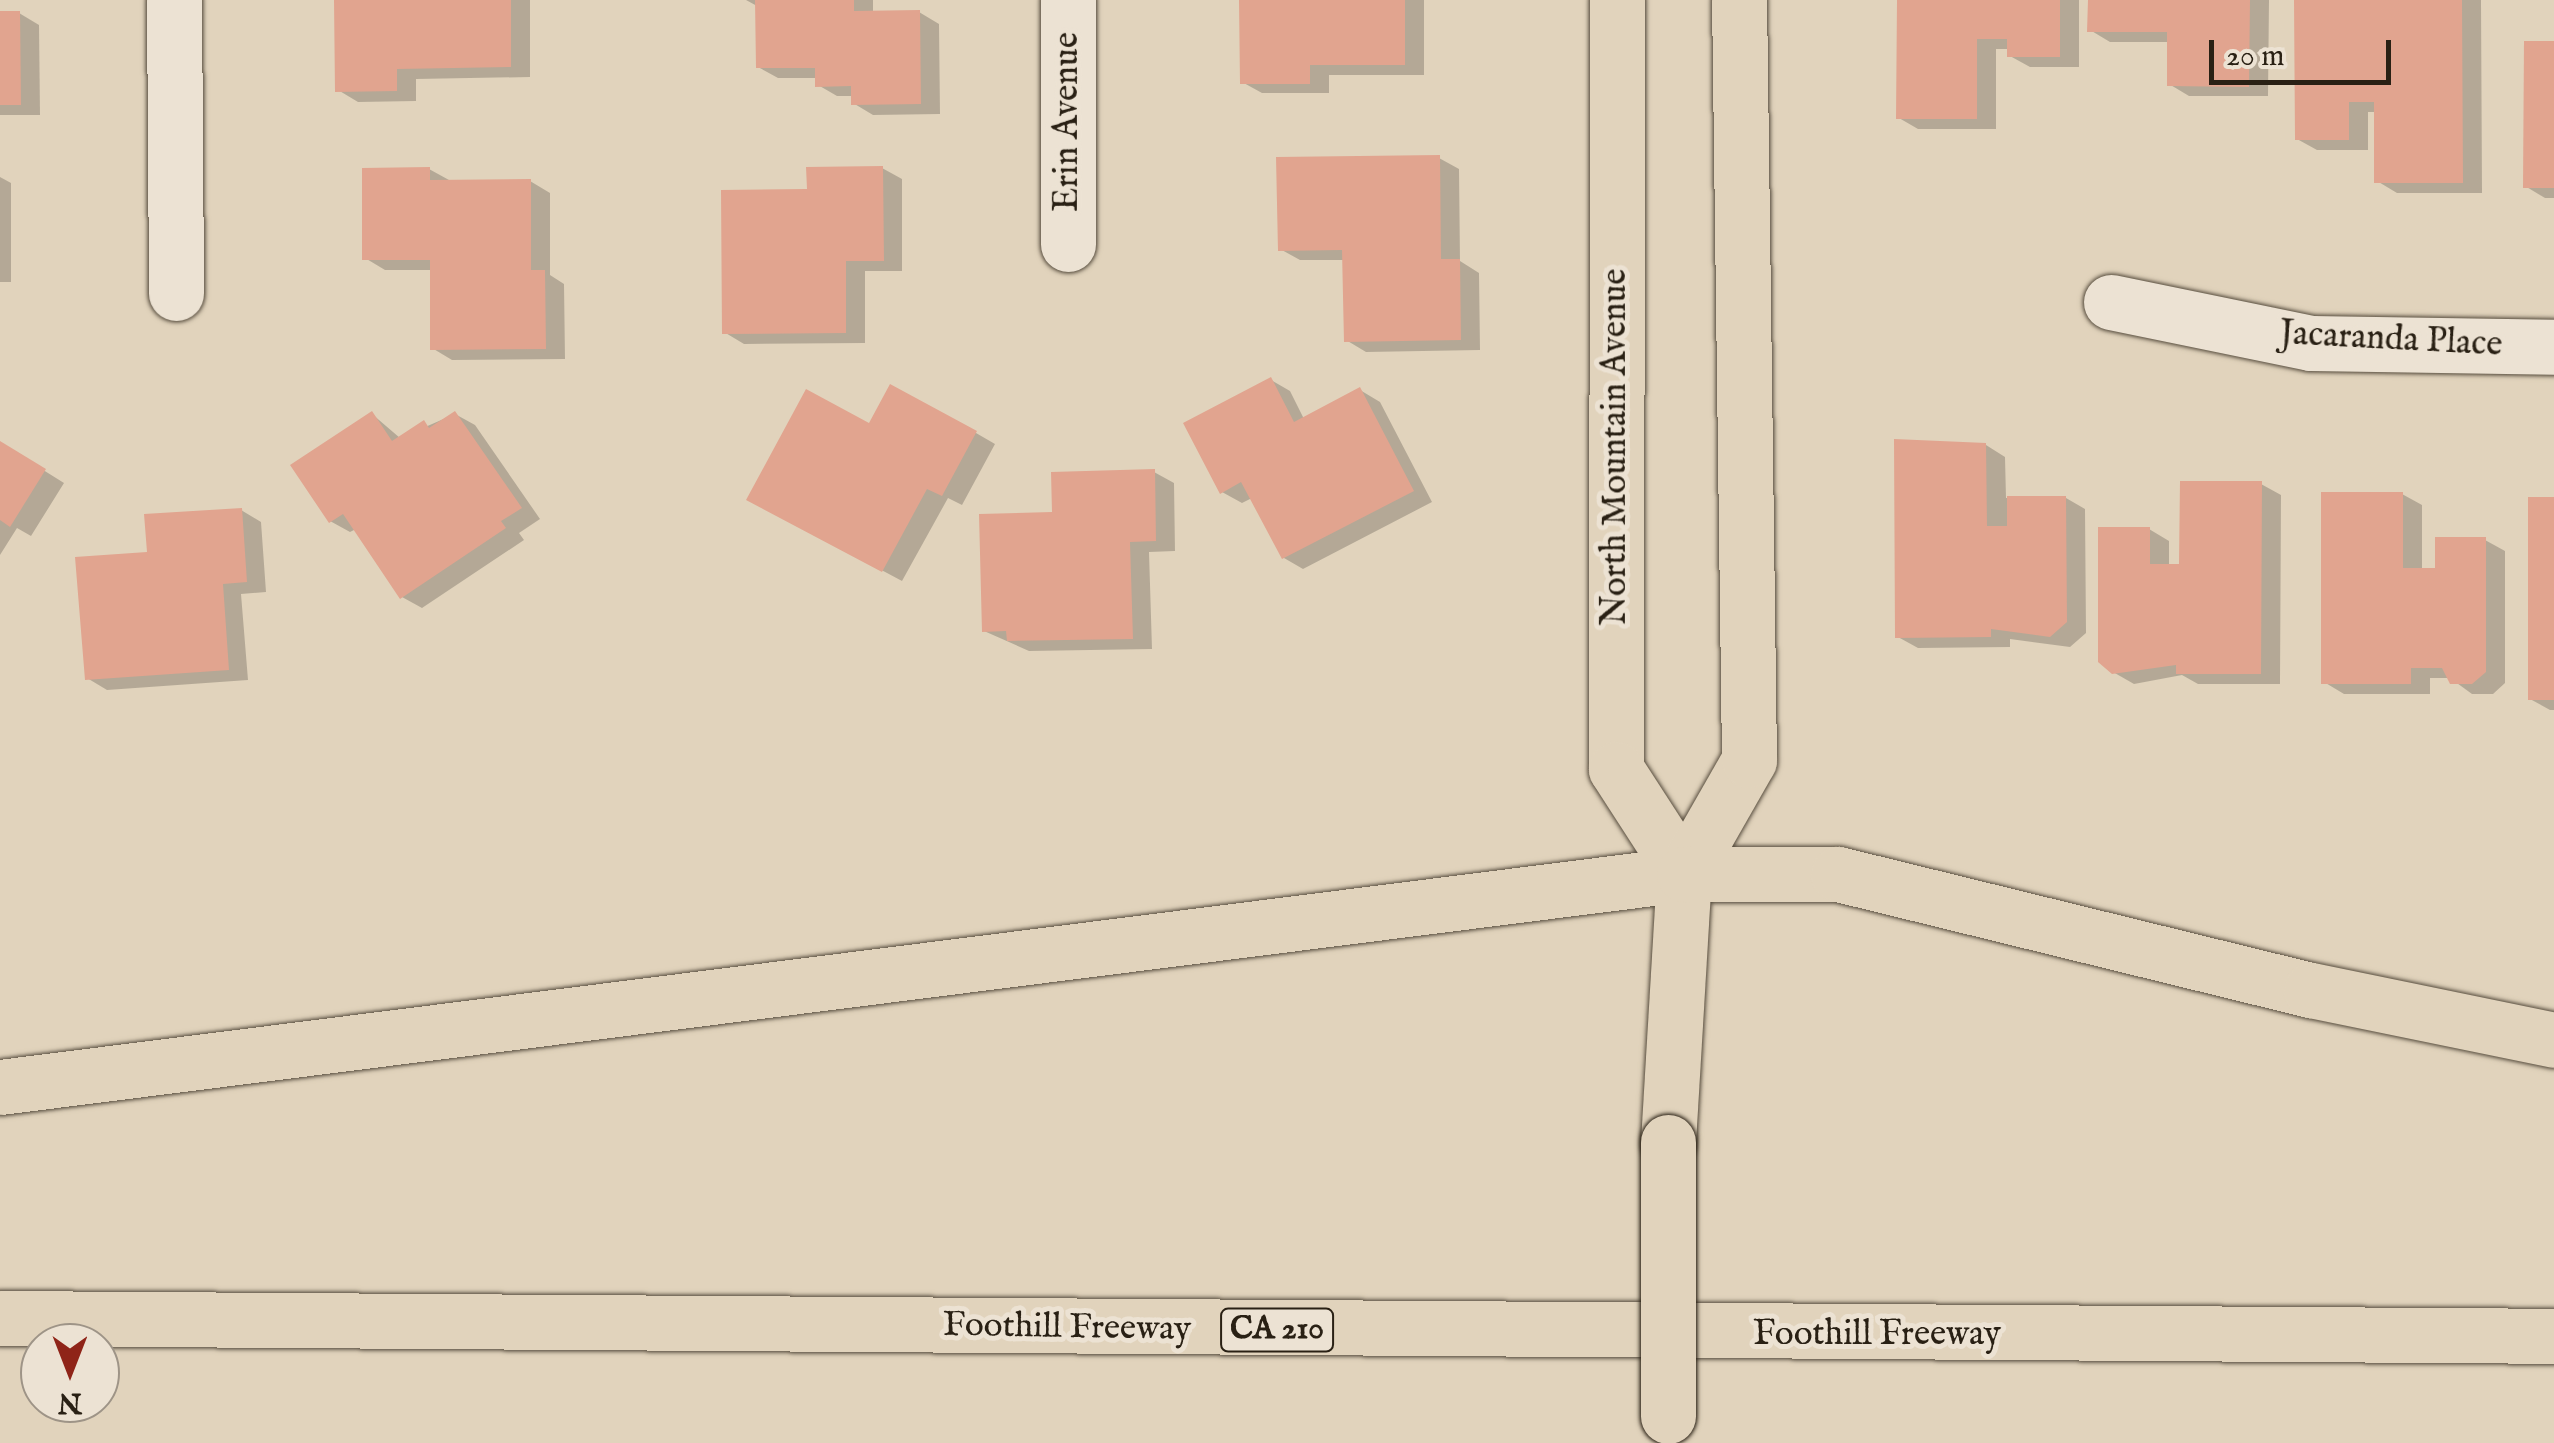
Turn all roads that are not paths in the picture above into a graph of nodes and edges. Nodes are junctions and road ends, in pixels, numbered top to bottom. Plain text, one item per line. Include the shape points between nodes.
1 (174, 0) edge
2 (1068, 0) edge
3 (1617, 0) edge
4 (1739, 0) edge
5 (1068, 244) dead end
6 (176, 293) dead end
7 (2111, 302) dead end
8 (2554, 347) edge
9 (1684, 874) junction
10 (2554, 1040) edge
11 (0, 1086) edge
12 (0, 1318) edge
13 (2554, 1336) edge
14 (1669, 1443) edge

1 - 6 street
2 - 5 street, Erin Avenue
3 - 9 main road, North Mountain Avenue via 1616,769
4 - 9 main road via 1749,760
7 - 8 street, Jacaranda Place via 2310,343
9 - 10 main road via 1838,874 2310,990
9 - 11 main road
9 - 14 main road, bridge via 1668,1142
12 - 13 main road, Foothill Freeway / CA 210

